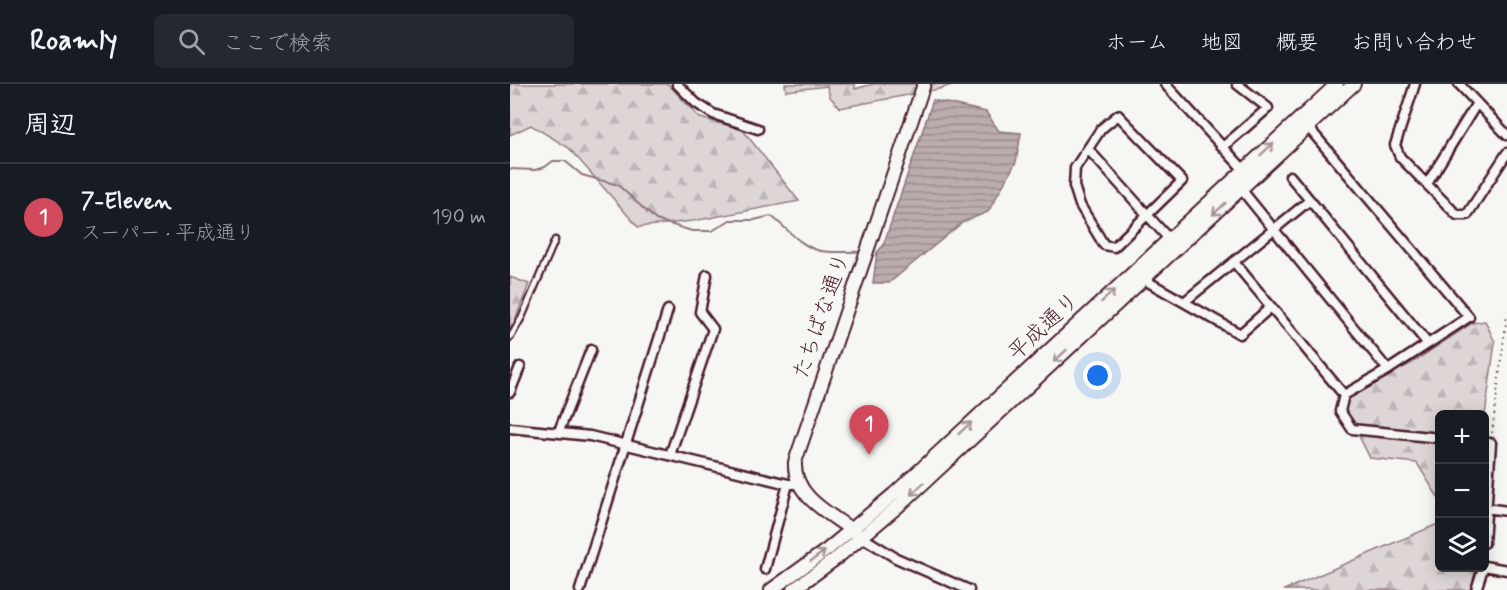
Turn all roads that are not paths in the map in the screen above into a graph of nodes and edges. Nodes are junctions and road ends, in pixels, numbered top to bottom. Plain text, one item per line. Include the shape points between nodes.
1 (677, 84) edge
2 (924, 84) edge
3 (1165, 84) edge
4 (1237, 84) edge
5 (1337, 84) edge
6 (1354, 84) edge
7 (1415, 84) edge
8 (1459, 84) edge
9 (1477, 103) junction
10 (1308, 127) junction
11 (758, 129) dead end
12 (1507, 135) edge
13 (1223, 147) junction
14 (1089, 149) junction
15 (1507, 153) edge
16 (1244, 170) junction
17 (1290, 176) dead end
18 (1427, 184) junction
19 (1241, 189) junction
20 (1310, 200) junction
21 (1147, 214) junction
22 (1274, 230) junction
23 (1169, 239) junction
24 (555, 240) dead end
25 (1234, 262) junction
26 (707, 275) dead end
27 (1143, 279) junction
28 (1184, 302) junction
29 (1271, 308) junction
30 (668, 310) dead end
31 (510, 338) edge
32 (1428, 344) junction
33 (591, 350) dead end
34 (520, 367) dead end
35 (1388, 370) junction
36 (510, 392) edge
37 (1344, 395) junction
38 (510, 428) edge
39 (559, 431) junction
40 (1435, 437) edge
41 (626, 444) junction
42 (670, 455) junction
43 (793, 484) junction
44 (1489, 508) edge
45 (1507, 511) edge
46 (851, 529) junction
47 (862, 537) junction
48 (1489, 568) edge
49 (765, 570) dead end
50 (1507, 570) edge
51 (1482, 572) edge
52 (580, 590) edge
53 (771, 590) edge
54 (793, 590) edge
55 (969, 590) edge
56 (1476, 590) edge

1 - 11 street via 713,114
2 - 43 street, たちばな通り via 804,431
3 - 13 street
4 - 13 street via 1268,108
16 -> 5 street, 平成通り
6 - 10 street, 平成通り
7 - 18 street via 1395,145 1400,157
8 - 9 street
9 - 12 street
9 - 18 street
10 - 19 street, 平成通り
10 - 32 street via 1468,317
13 - 16 street
14 - 21 street
14 - 21 street via 1075,168 1074,186 1080,205 1104,246 1114,247
14 - 21 street via 1101,129 1118,116 1182,181
15 - 18 street via 1467,215 1457,215
16 - 23 street, 平成通り
17 - 20 street
19 - 22 street
19 -> 27 street, 平成通り
20 - 22 street
20 - 32 street
21 - 23 street
22 - 25 street
22 - 35 street
46 -> 23 street, 平成通り via 894,494
24 - 31 lane
25 - 28 street
25 - 29 street
26 - 42 street via 700,312 713,329
27 - 28 street
27 -> 47 street, 平成通り
28 - 29 street via 1240,334
29 - 37 street
30 - 41 street
32 - 35 street
33 - 39 street
34 - 36 street
35 - 37 street
37 - 40 street via 1340,411 1352,429
38 - 39 street
39 - 41 street
41 - 42 street
41 - 52 street
42 - 43 street
43 - 46 street
43 - 49 street
44 - 45 street
46 - 47 street
53 -> 46 street, 平成通り
47 - 54 street, 平成通り
47 - 55 street via 896,558
48 - 50 street
51 - 56 street

